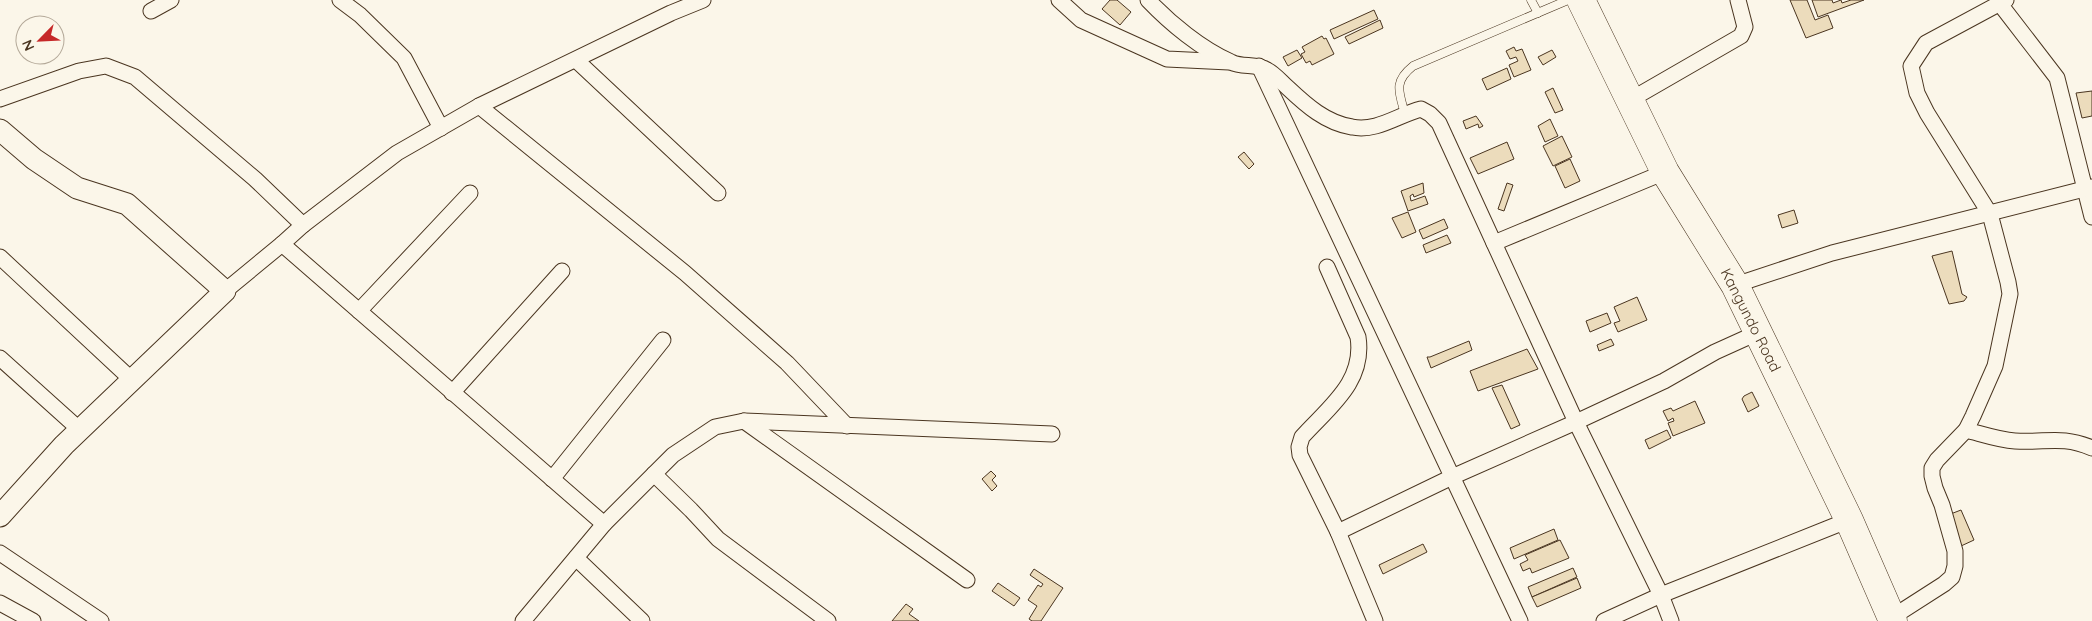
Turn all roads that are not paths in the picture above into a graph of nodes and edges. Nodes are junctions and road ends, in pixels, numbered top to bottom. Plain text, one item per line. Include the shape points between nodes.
1 (171, 0) edge
2 (340, 0) edge
3 (703, 0) edge
4 (1059, 0) edge
5 (1148, 0) edge
6 (1531, 0) edge
7 (1568, 0) edge
8 (1581, 0) edge
9 (1738, 0) edge
10 (2003, 2) edge
11 (151, 11) dead end
12 (1538, 13) junction
13 (576, 60) junction
14 (1231, 62) junction
15 (1259, 66) junction
16 (0, 99) edge
17 (1630, 100) junction
18 (480, 106) junction
19 (1405, 114) junction
20 (441, 128) junction
21 (0, 130) edge
22 (1665, 172) junction
23 (2089, 188) edge
24 (470, 193) dead end
25 (718, 193) dead end
26 (1990, 214) junction
27 (2092, 217) edge
28 (303, 225) junction
29 (1494, 243) junction
30 (282, 244) junction
31 (0, 257) edge
32 (1327, 267) dead end
33 (562, 270) dead end
34 (1736, 285) junction
35 (225, 291) junction
36 (359, 311) junction
37 (1382, 328) junction
38 (1758, 333) junction
39 (663, 340) dead end
40 (1360, 349) junction
41 (0, 358) edge
42 (132, 380) junction
43 (452, 393) junction
44 (744, 421) junction
45 (1576, 422) junction
46 (847, 426) junction
47 (80, 430) junction
48 (1966, 430) junction
49 (1052, 434) dead end
50 (2092, 448) edge
51 (654, 474) junction
52 (1452, 477) junction
53 (552, 479) junction
54 (0, 516) edge
55 (1849, 520) junction
56 (604, 524) junction
57 (1338, 532) junction
58 (0, 553) edge
59 (576, 558) junction
60 (966, 580) dead end
61 (1660, 595) junction
62 (0, 603) edge
63 (1892, 619) edge
64 (33, 621) edge
65 (100, 621) edge
66 (523, 621) edge
67 (642, 621) edge
68 (828, 621) edge
69 (1375, 621) edge
70 (1520, 621) edge
71 (1604, 621) edge
72 (1671, 621) edge

1 - 11 street
2 - 20 street via 404,58
3 - 13 street
4 - 14 street via 1081,20 1167,59
5 - 14 street via 1178,28
6 - 12 lane
7 - 12 lane
8 - 17 highway, Kangundo Road
9 - 17 street via 1745,27 1741,36
10 - 23 street via 2058,78
10 - 26 street via 1926,42 1911,66 1917,93 1927,113
12 - 19 lane via 1413,66 1402,75 1398,89
13 - 18 street
13 - 25 street
14 - 15 street
15 - 19 street via 1334,122 1370,128
15 - 37 street
16 - 28 street via 106,66 135,77 256,179
17 - 22 highway, Kangundo Road
18 - 20 street
18 - 46 street via 684,272 787,363
19 - 29 street via 1421,109 1439,122
20 - 28 street via 397,153
21 - 35 street via 34,159 77,188 127,204
22 - 29 street
22 - 34 highway, Kangundo Road
23 - 26 street
23 - 27 street
24 - 36 street
26 - 34 street via 1832,253
26 - 48 street via 2010,294 1995,366
28 - 30 street
29 - 45 street
30 - 35 street
30 - 36 street
31 - 42 street
32 - 40 street via 1358,337
33 - 43 street
34 - 38 highway, Kangundo Road
35 - 42 street
36 - 43 street
37 - 40 street
37 - 52 street
38 - 45 street
38 - 55 highway, Kangundo Road
39 - 53 street
40 - 57 street via 1357,367 1343,394 1302,437 1299,447
41 - 47 street
42 - 47 street
43 - 53 street
44 - 46 street
44 - 51 street via 715,427 673,455
44 - 60 street
45 - 52 street
45 - 61 street
46 - 49 street
47 - 54 street
48 - 50 street via 2012,440 2077,442
48 - 63 street via 1932,468 1955,551 1952,577
51 - 56 street
51 - 68 street via 718,539
52 - 57 street
52 - 70 street
53 - 56 street
55 - 61 street
55 - 63 highway, Kangundo Road
56 - 59 street
57 - 69 street
58 - 65 street
59 - 66 street
59 - 67 street
61 - 71 street
61 - 72 street
62 - 64 street

